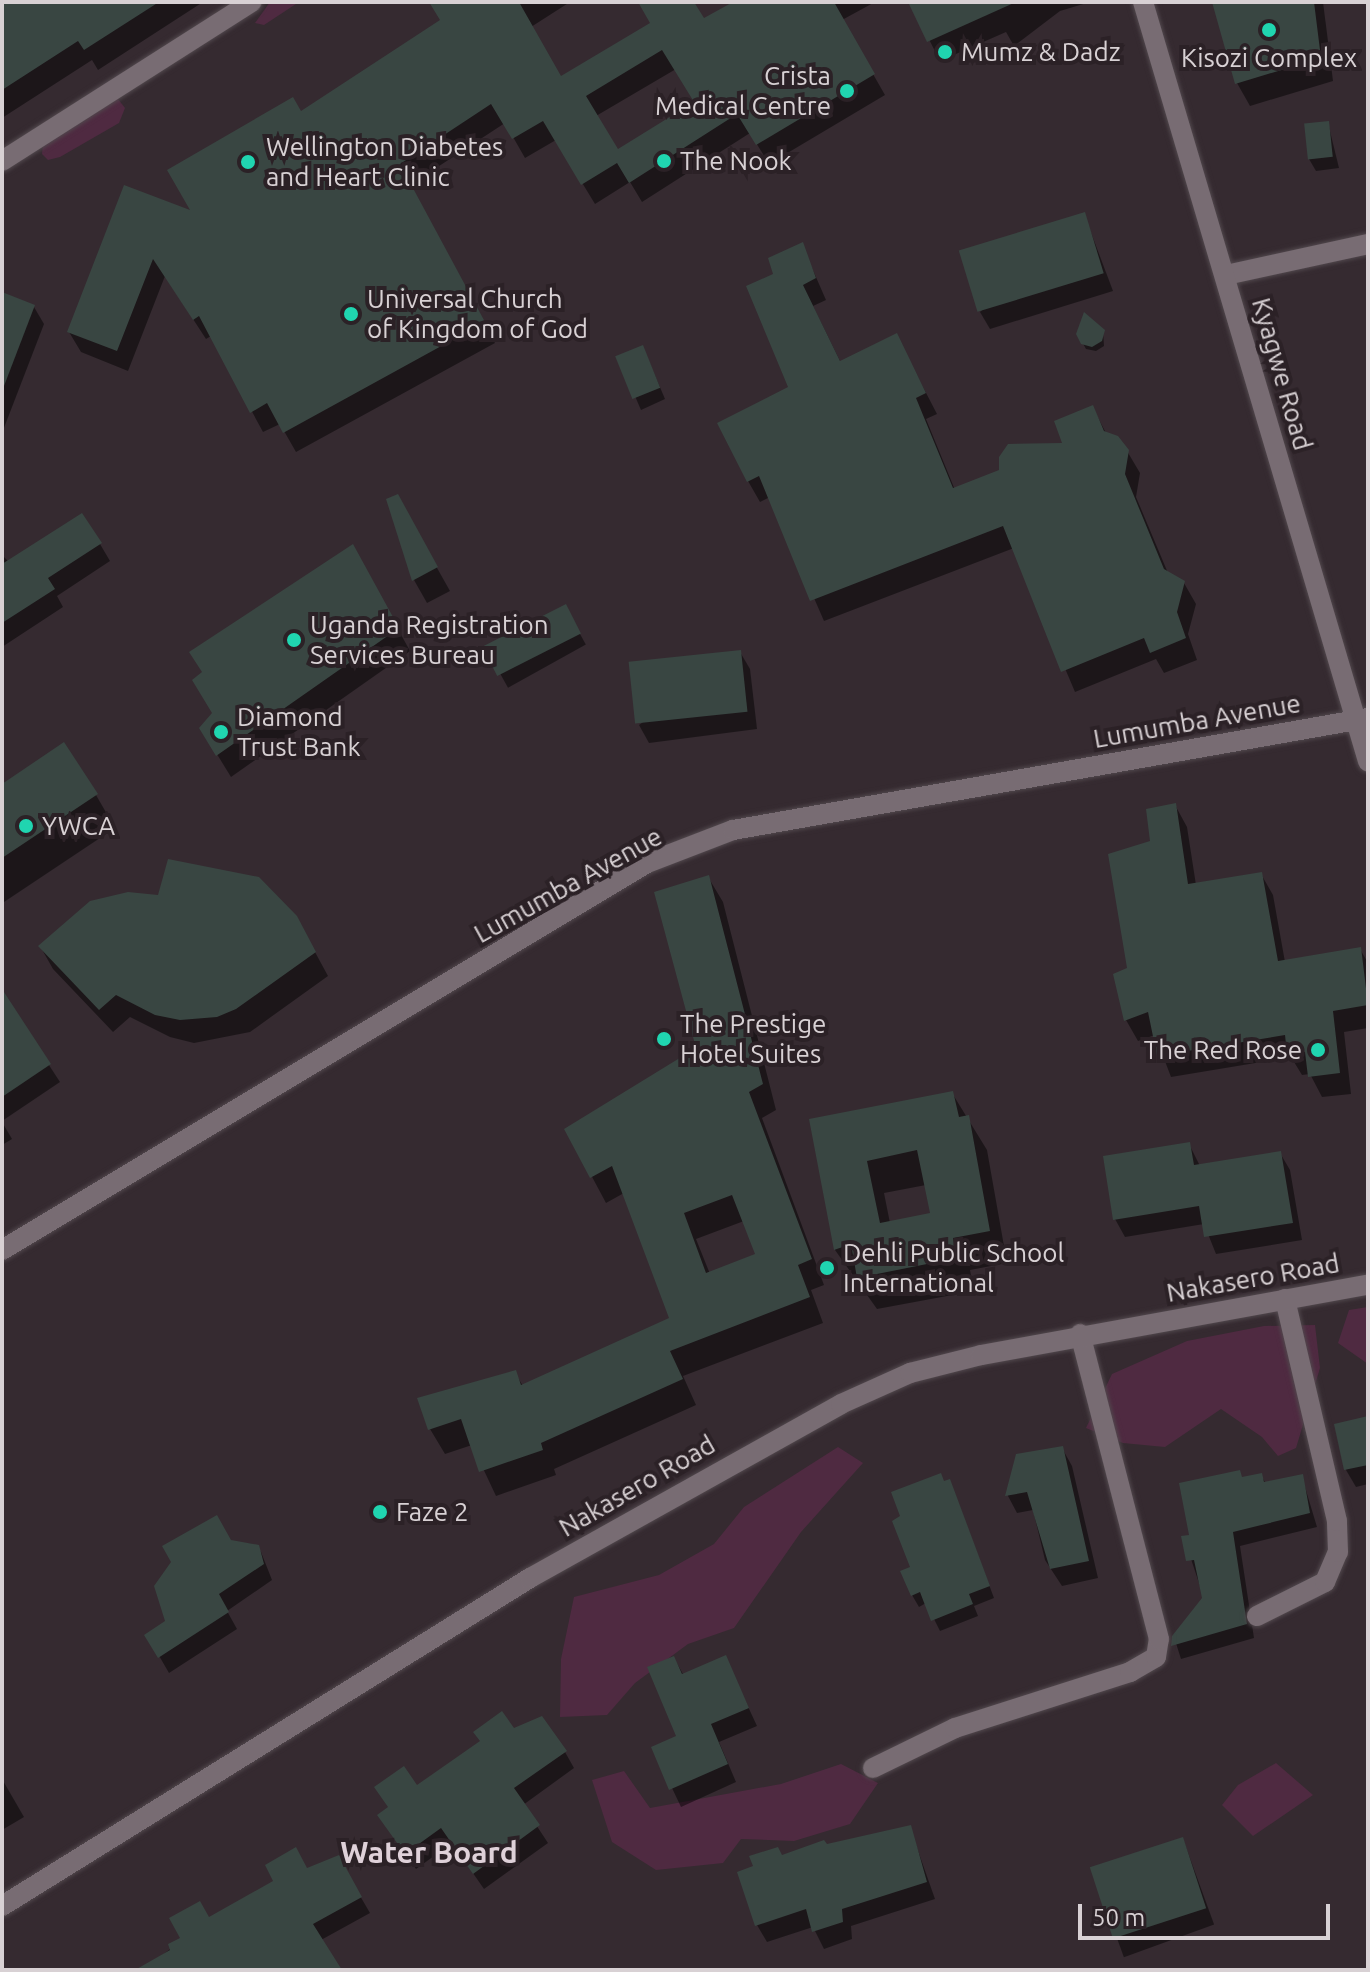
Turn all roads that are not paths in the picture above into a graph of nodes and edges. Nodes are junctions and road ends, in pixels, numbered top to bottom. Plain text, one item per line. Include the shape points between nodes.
1 (252, 2) edge
2 (1143, 2) edge
3 (2, 161) edge
4 (1368, 244) edge
5 (1226, 275) junction
6 (1362, 719) edge
7 (1368, 761) edge
8 (2, 1250) edge
9 (1368, 1285) edge
10 (1285, 1299) junction
11 (1080, 1334) junction
12 (1257, 1616) dead end
13 (873, 1768) dead end
14 (2, 1906) edge

1 - 3 street
2 - 5 street, Kyagwe Road
4 - 5 street
5 - 6 street, Kyagwe Road
6 - 7 street, Kyagwe Road
6 - 8 street, Lumumba Avenue via 733,830 647,863
9 - 10 street, Nakasero Road
10 - 11 street, Nakasero Road
10 - 12 street via 1337,1521 1338,1552 1325,1582
11 - 13 street via 1159,1639 1156,1657 1130,1672 955,1728
11 - 14 street, Nakasero Road via 910,1373 828,1410 530,1578

